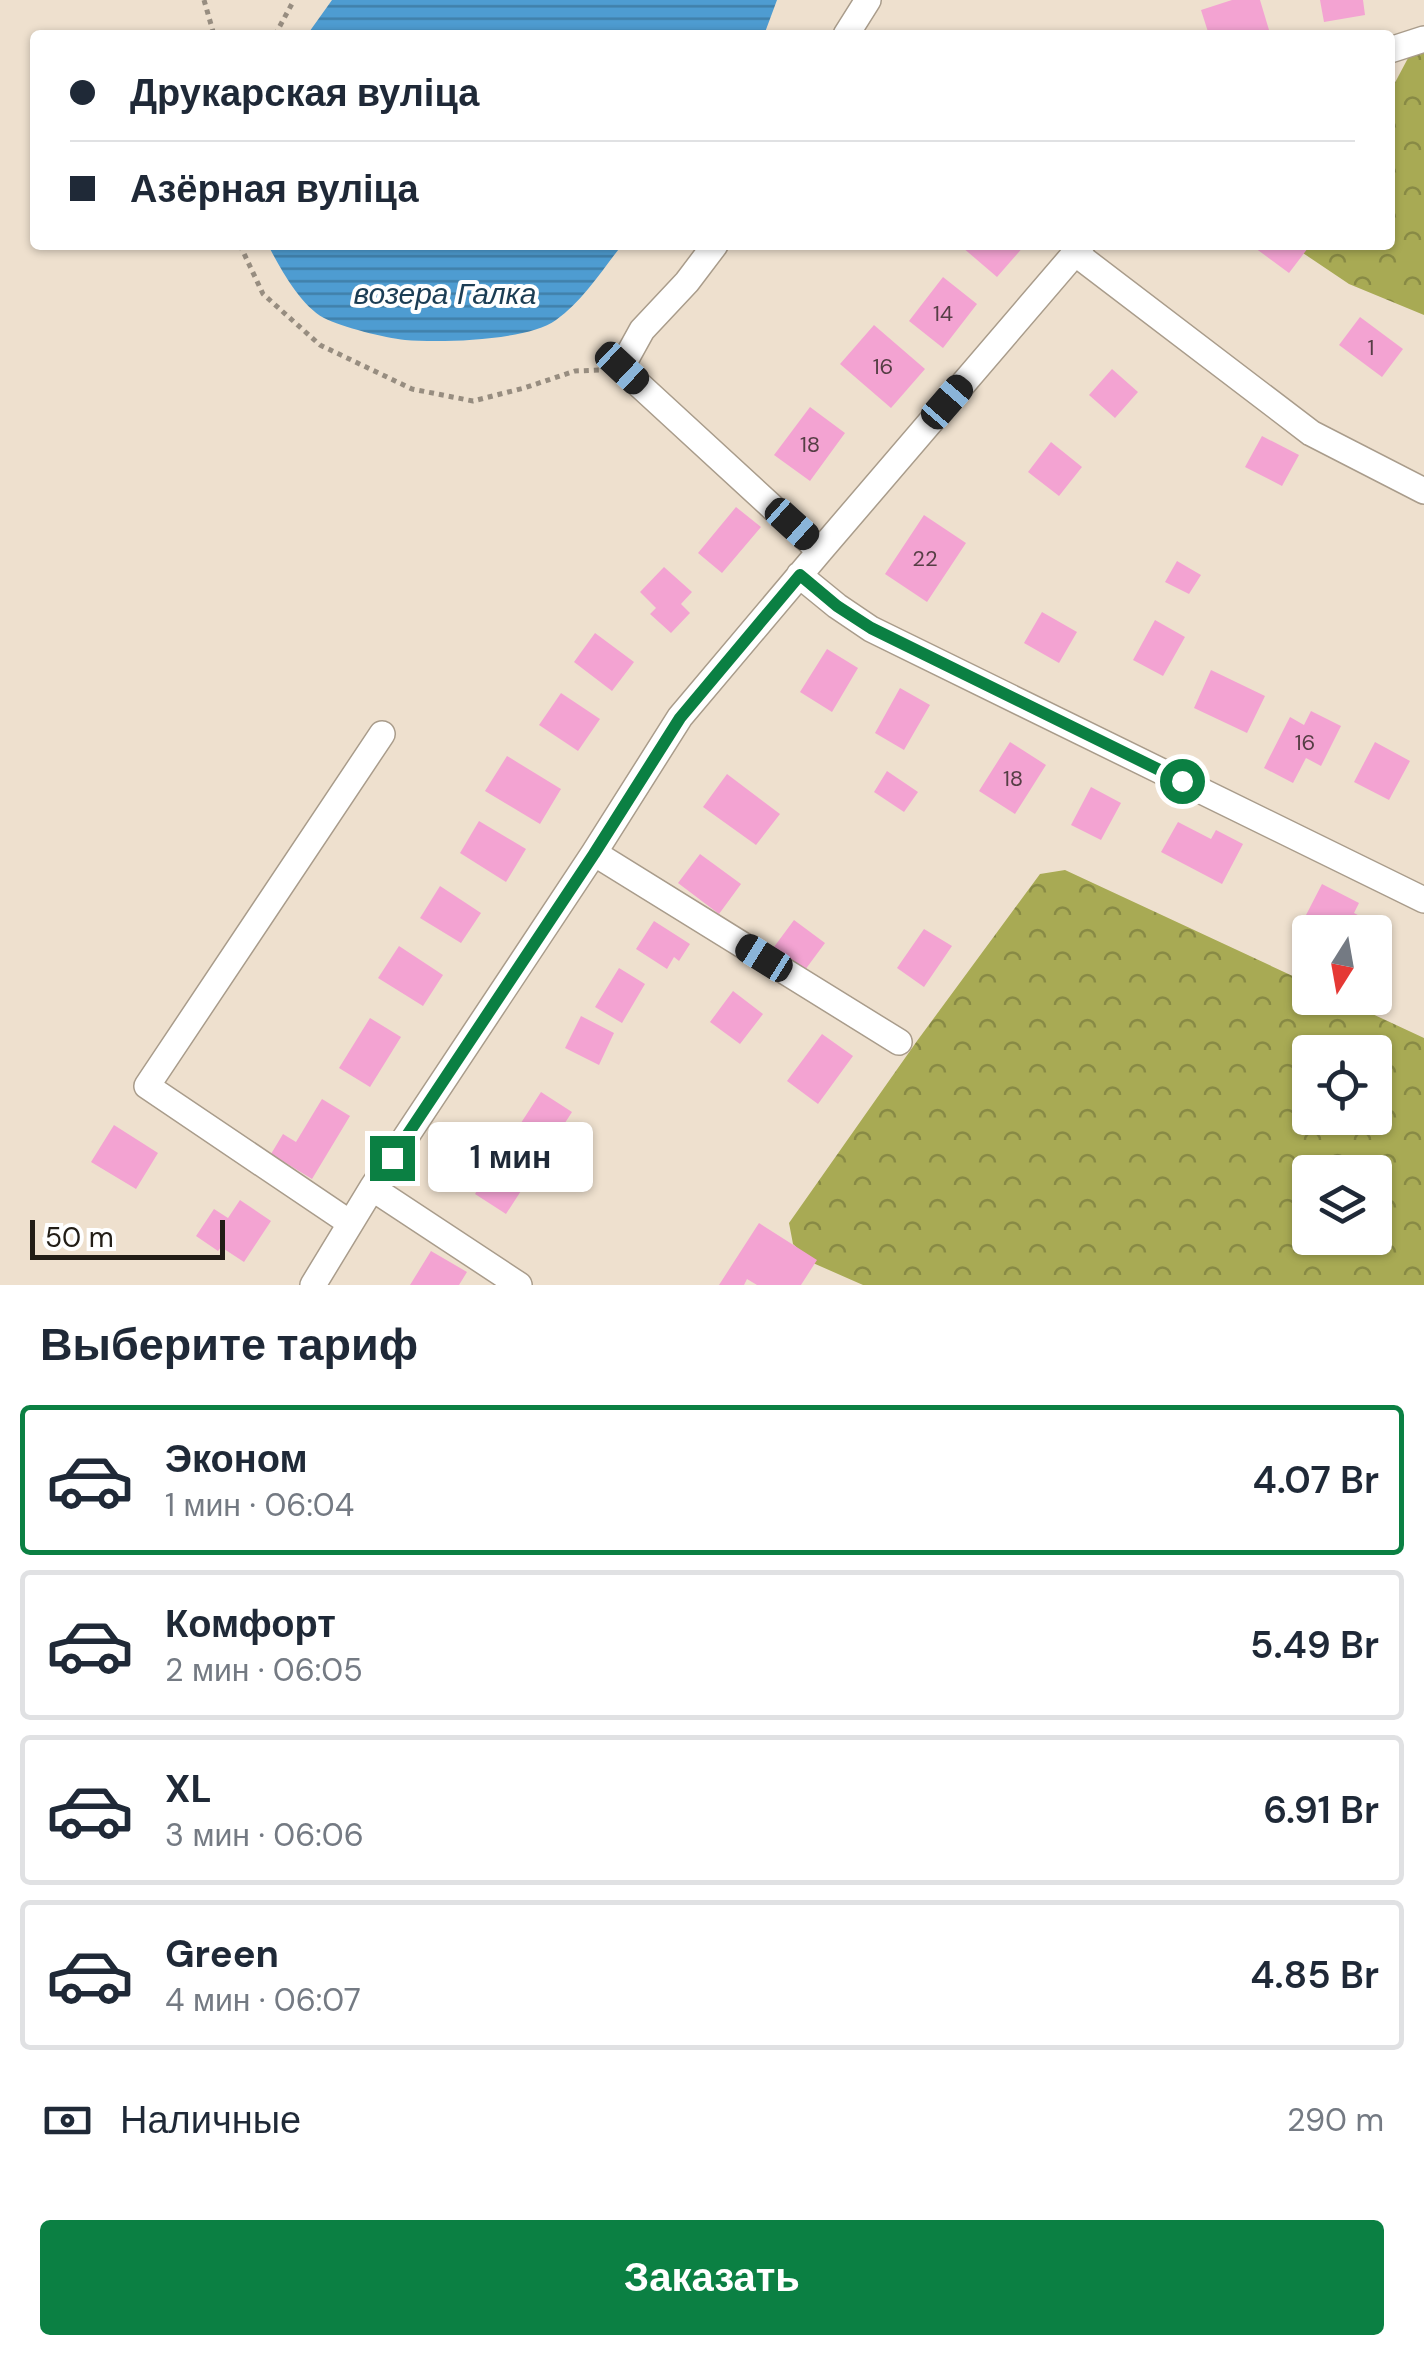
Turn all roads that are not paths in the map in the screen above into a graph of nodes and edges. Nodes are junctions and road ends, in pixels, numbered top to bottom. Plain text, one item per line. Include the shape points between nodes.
1 (868, 0) edge
2 (849, 30) edge
3 (1424, 39) edge
4 (1395, 48) edge
5 (711, 250) edge
6 (1077, 250) edge
7 (1079, 250) edge
8 (1424, 491) edge
9 (820, 550) junction
10 (800, 575) junction
11 (382, 734) dead end
12 (594, 854) junction
13 (1424, 900) edge
14 (899, 1042) dead end
15 (372, 1188) junction
16 (350, 1223) junction
17 (313, 1285) edge
18 (520, 1285) edge

1 - 2 street
3 - 4 street
5 - 9 street via 642,330 622,368
6 - 9 street
7 - 8 street via 1311,432
9 - 10 street
10 - 12 street via 680,718
10 - 13 street via 871,628
11 - 16 street via 148,1086
12 - 14 street
12 - 15 street
15 - 16 street
15 - 18 street
16 - 17 street

